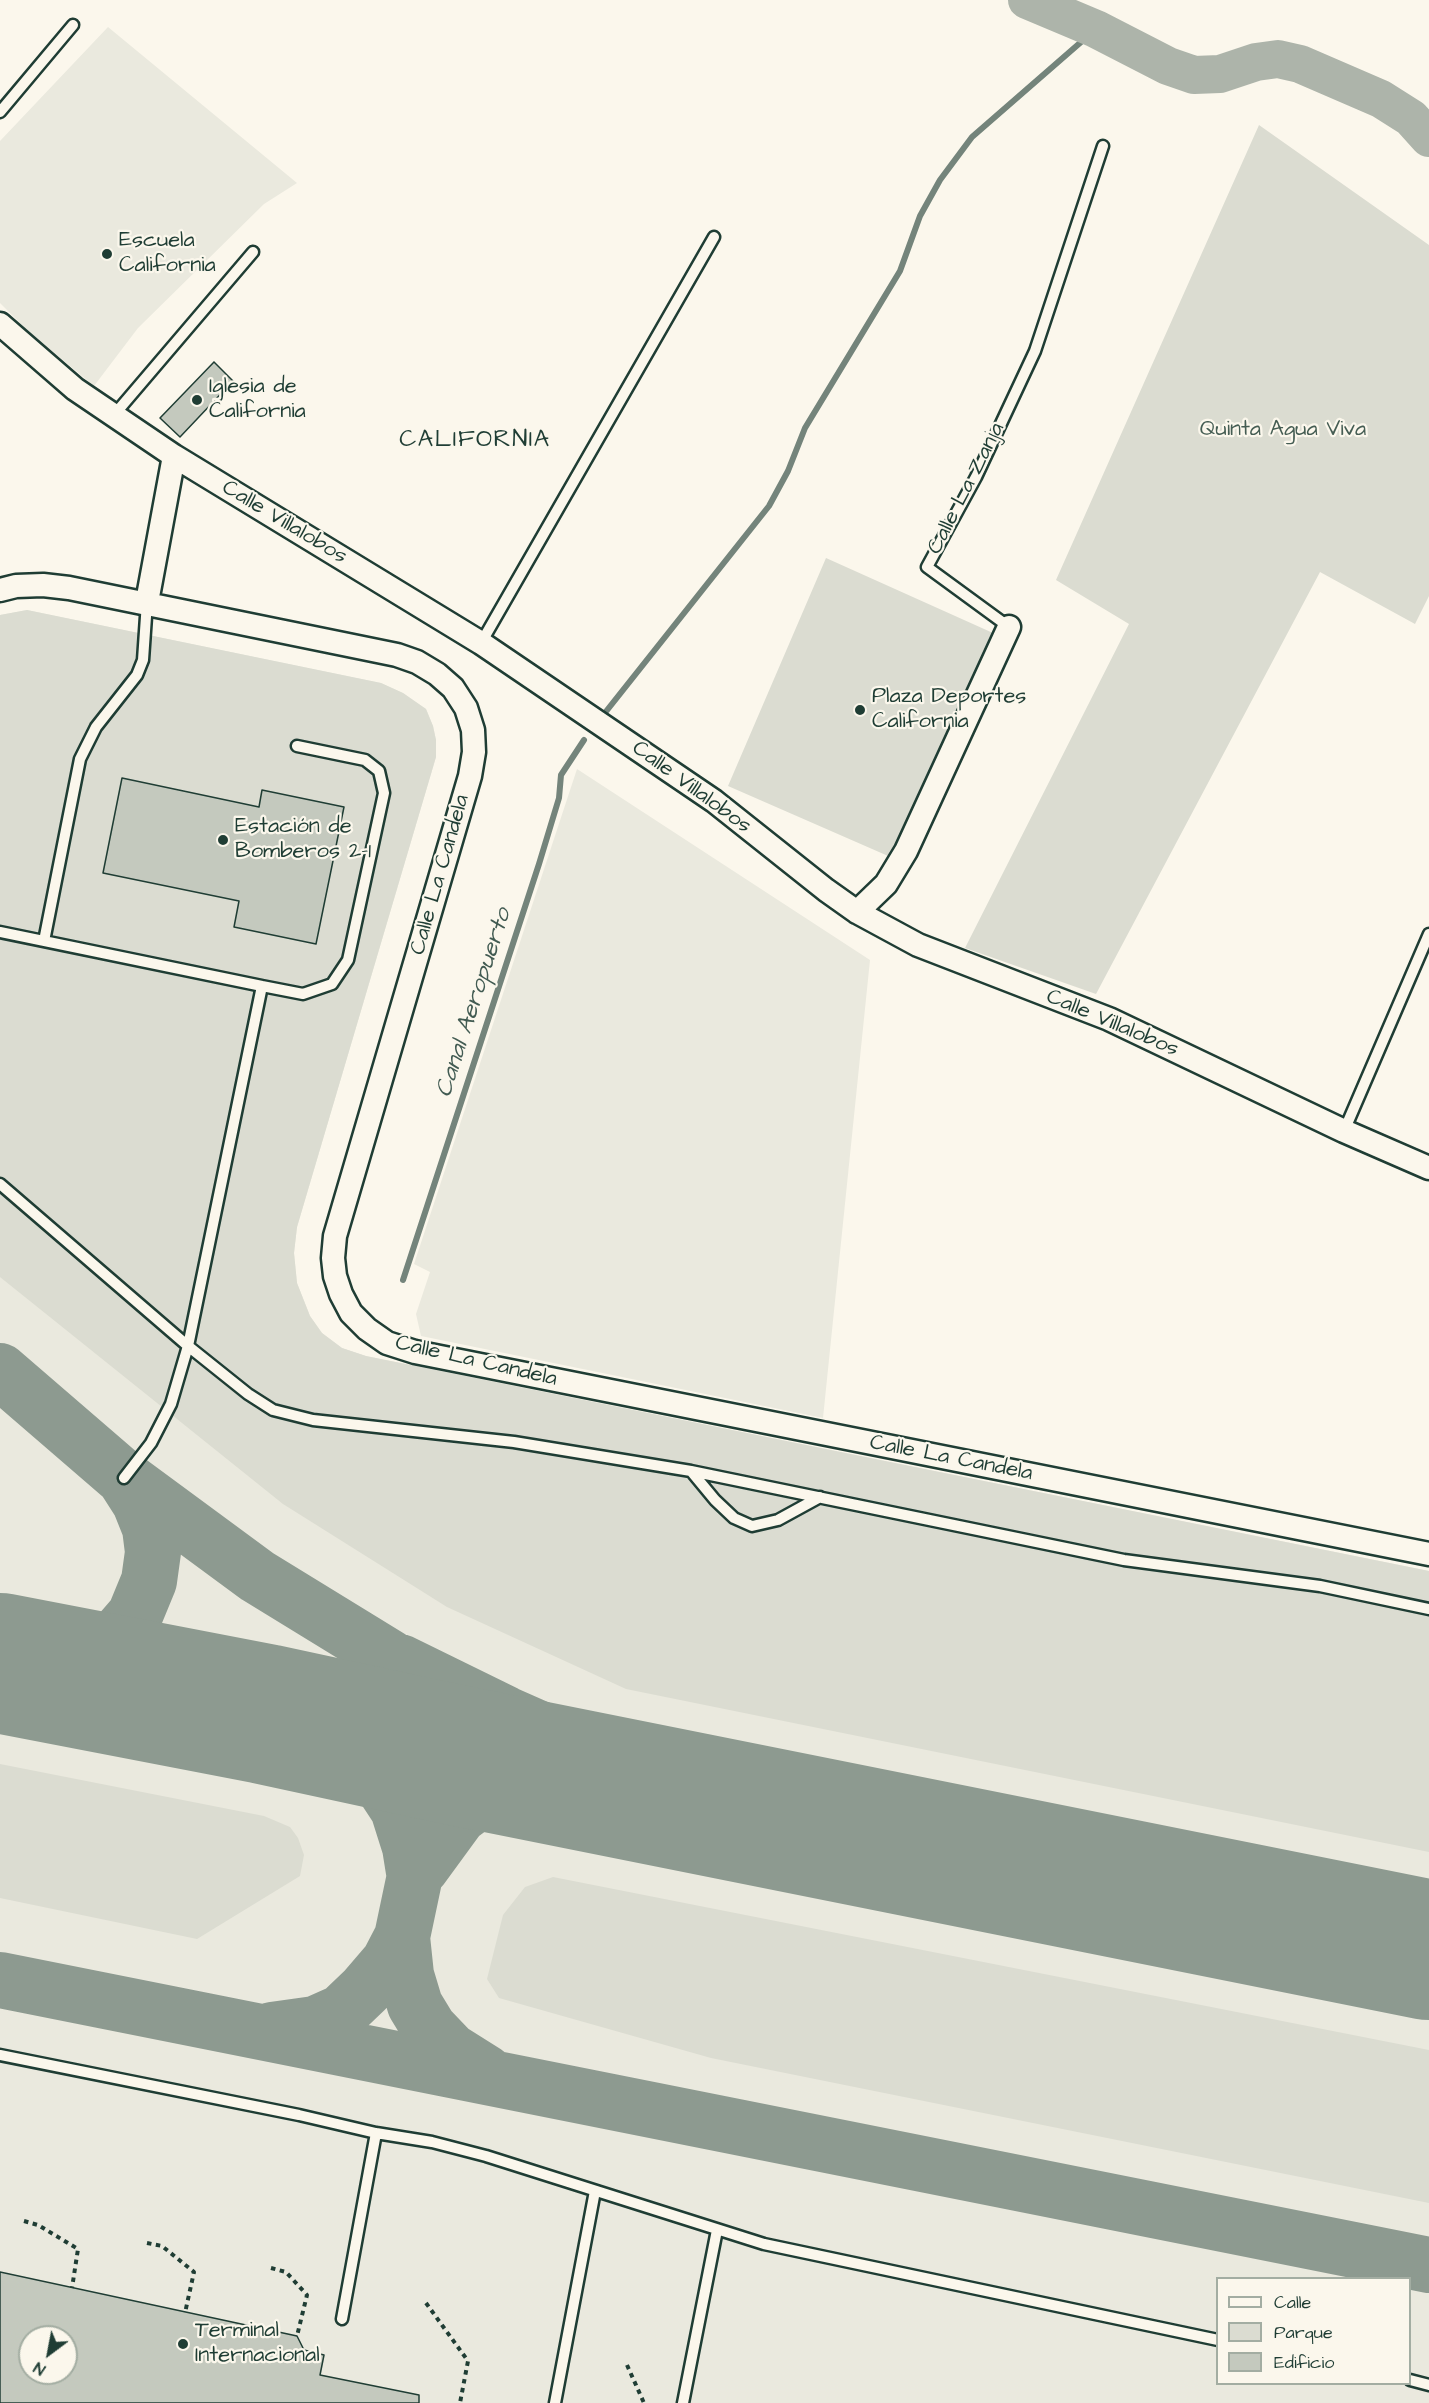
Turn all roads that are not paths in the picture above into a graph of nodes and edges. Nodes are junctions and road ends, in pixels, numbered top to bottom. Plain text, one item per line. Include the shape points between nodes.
1 (73, 24) dead end
2 (0, 112) edge
3 (1103, 146) dead end
4 (714, 237) dead end
5 (253, 252) dead end
6 (0, 324) edge
7 (114, 415) junction
8 (174, 456) junction
9 (0, 590) edge
10 (147, 602) junction
11 (1009, 627) joint
12 (481, 643) junction
13 (297, 746) dead end
14 (857, 912) junction
15 (0, 932) edge
16 (1429, 934) edge
17 (44, 941) junction
18 (262, 986) junction
19 (1344, 1131) junction
20 (1429, 1168) edge
21 (0, 1184) edge
22 (188, 1346) junction
23 (691, 1472) junction
24 (124, 1478) dead end
25 (820, 1497) junction
26 (1429, 1554) edge
27 (1429, 1609) edge
28 (0, 2055) edge
29 (376, 2133) junction
30 (595, 2190) junction
31 (717, 2229) junction
32 (342, 2319) dead end
33 (1216, 2340) edge
34 (1411, 2380) edge
35 (1429, 2385) edge
36 (555, 2403) edge
37 (683, 2403) edge

1 - 2 lane
3 - 11 lane, Calle La Zanja via 1035,351 976,477 927,567
4 - 12 lane
5 - 7 lane
6 - 7 street, Calle Villalobos via 75,389
7 - 8 street, Calle Villalobos
8 - 10 street
8 - 12 street, Calle Villalobos
9 - 10 street, Calle La Candela via 43,585
10 - 17 lane via 143,660 137,675 96,728 80,759
10 - 26 street, Calle La Candela via 417,662 453,688 473,729 470,776 335,1236 333,1258 341,1294 366,1329 415,1352
11 - 14 street, Calle La Zanja via 906,851 886,884
12 - 14 street, Calle Villalobos via 714,801
13 - 18 lane via 365,760 379,771 384,793 348,960 343,968 332,984 303,994
14 - 19 street, Calle Villalobos via 918,945 1109,1019
15 - 17 lane
16 - 19 lane
17 - 18 lane
18 - 22 lane
19 - 20 street, Calle Villalobos
21 - 22 lane
22 - 23 lane via 273,1410 313,1420 514,1442
22 - 24 lane via 171,1404 151,1443
23 - 25 lane
23 - 25 lane via 734,1518 752,1526 778,1520
25 - 27 lane via 1124,1560 1320,1586
28 - 29 lane
29 - 30 lane via 486,2156
29 - 32 lane
30 - 31 lane
30 - 36 lane
31 - 33 lane via 813,2256
31 - 37 lane
34 - 35 lane

